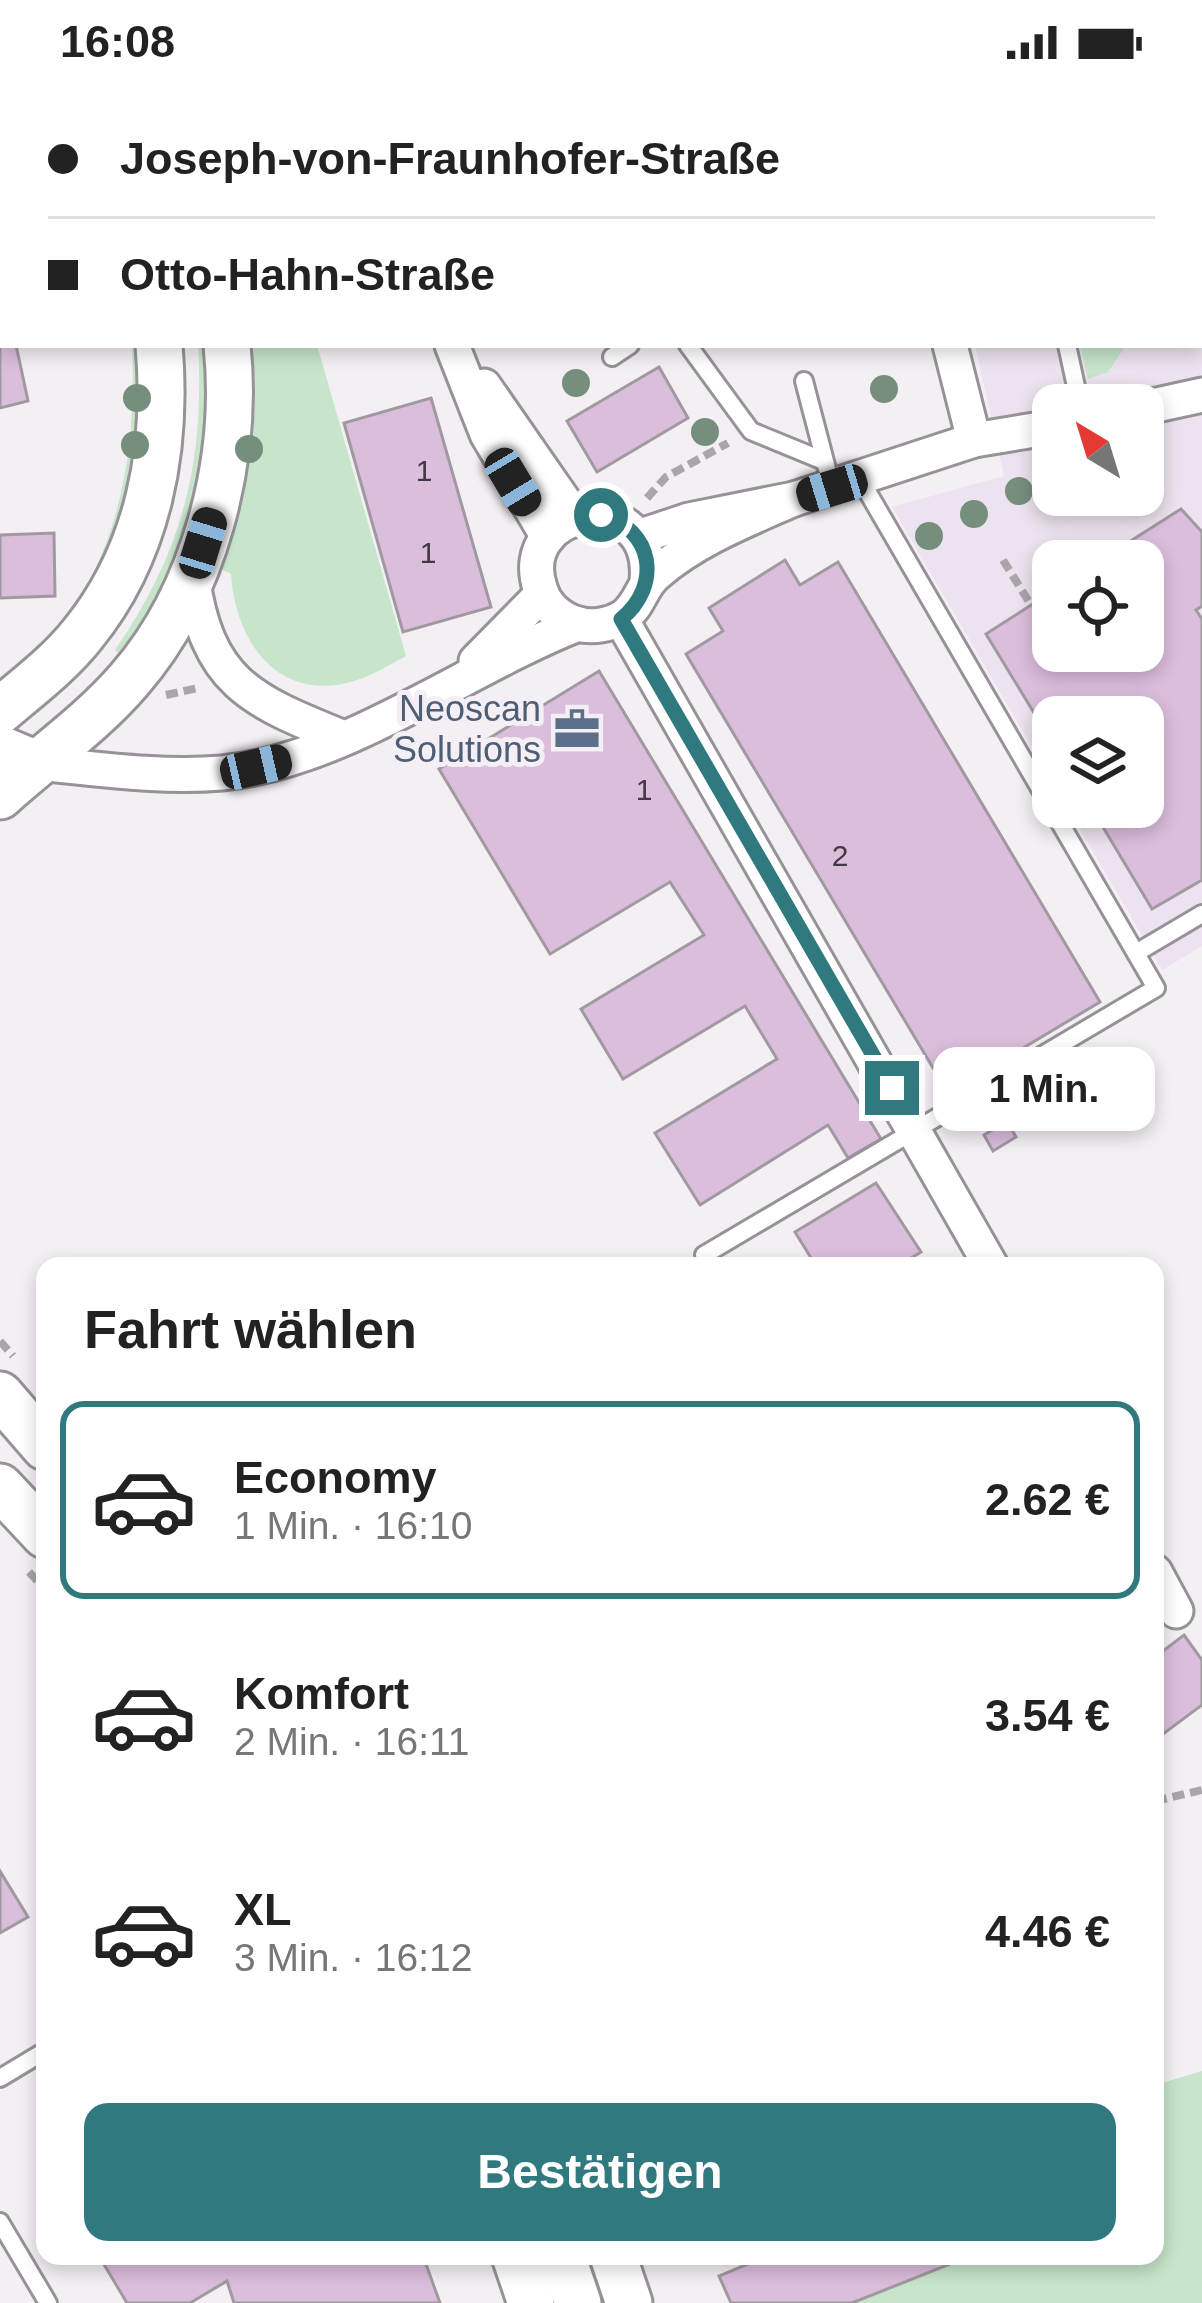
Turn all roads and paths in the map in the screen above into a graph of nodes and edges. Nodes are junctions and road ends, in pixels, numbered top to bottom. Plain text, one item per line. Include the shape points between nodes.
1 (159, 348) edge
2 (227, 348) edge
3 (457, 348) edge
4 (625, 348) edge
5 (690, 348) edge
6 (951, 348) edge
7 (1068, 348) edge
8 (612, 356) dead end
9 (804, 381) dead end
10 (1075, 384) edge
11 (1202, 395) edge
12 (1164, 403) edge
13 (1032, 430) edge
14 (751, 431) junction
15 (974, 440) junction
16 (839, 476) junction
17 (794, 499) junction
18 (640, 521) junction
19 (561, 527) junction
20 (1003, 560) dead end
21 (192, 575) junction
22 (647, 581) junction
23 (542, 594) junction
24 (1031, 605) dead end
25 (621, 619) junction
26 (578, 624) junction
27 (461, 678) junction
28 (210, 683) dead end
29 (158, 693) dead end
30 (0, 711) edge
31 (344, 738) junction
32 (19, 755) edge
33 (0, 796) edge
34 (1202, 914) edge
35 (1136, 953) junction
36 (915, 1127) junction
37 (704, 1255) dead end
38 (986, 1257) edge
39 (0, 1395) edge
40 (36, 1437) edge
41 (0, 1487) edge
42 (36, 1525) edge
43 (1164, 1589) edge
44 (1176, 1611) dead end
45 (1202, 1790) edge
46 (1164, 1800) edge
47 (36, 2056) edge
48 (0, 2078) edge
49 (0, 2222) edge
50 (518, 2265) edge
51 (565, 2265) edge
52 (616, 2265) edge
53 (48, 2303) edge
54 (531, 2303) edge
55 (578, 2303) edge
56 (628, 2303) edge

1 - 30 main road via 160,443 129,557 82,635
2 - 21 main road via 224,465
3 - 19 street via 487,434
4 - 8 lane
5 - 14 lane
6 - 15 street
7 - 10 lane
9 - 16 lane
11 - 12 street
13 - 15 street
14 - 16 lane
14 - 18 path via 667,477
15 - 16 street
16 - 17 street
16 - 35 lane
17 - 18 street
17 - 22 street via 701,543
18 - 19 street via 610,517
18 - 22 street
19 - 23 street via 537,565
20 - 24 path
21 - 31 street via 203,628 226,673 280,712
21 - 32 main road via 133,676
22 - 25 street
23 - 26 street via 556,614
23 - 27 street
25 - 26 street
25 - 36 street
26 - 27 street
27 - 31 street
28 - 29 path
31 - 32 street via 225,772 134,773
32 - 33 main road
34 - 35 lane
35 - 36 lane via 1156,988
36 - 37 lane
36 - 38 street
39 - 40 main road
41 - 42 main road
43 - 44 street
45 - 46 path
47 - 48 lane
49 - 53 lane
50 - 54 main road
51 - 55 main road
52 - 56 main road

